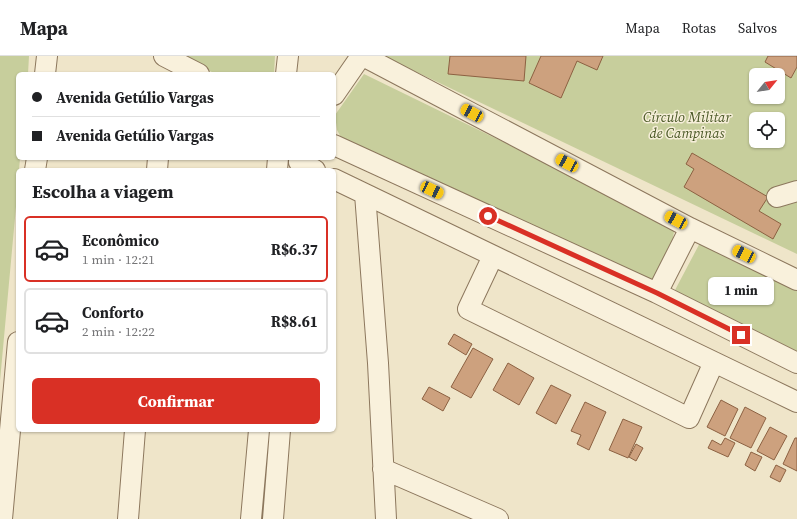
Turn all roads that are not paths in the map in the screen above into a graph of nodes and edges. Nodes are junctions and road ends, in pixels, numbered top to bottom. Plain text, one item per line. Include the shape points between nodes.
1 (47, 56) edge
2 (362, 56) edge
3 (165, 62) edge
4 (45, 72) edge
5 (192, 72) edge
6 (336, 91) edge
7 (336, 146) edge
8 (336, 180) edge
9 (797, 191) edge
10 (365, 194) junction
11 (777, 198) dead end
12 (690, 228) junction
13 (494, 256) junction
14 (797, 280) edge
15 (657, 293) junction
16 (16, 356) edge
17 (714, 362) junction
18 (797, 363) edge
19 (10, 396) edge
20 (797, 402) edge
21 (135, 432) edge
22 (259, 432) edge
23 (280, 432) edge
24 (383, 469) junction
25 (2, 519) edge
26 (128, 519) edge
27 (251, 519) edge
28 (272, 519) edge
29 (386, 519) edge
30 (498, 519) edge

1 - 4 street
2 - 6 street
2 - 12 street
3 - 5 street
7 - 15 street
8 - 10 street
9 - 11 street
10 - 13 street
10 - 24 street
12 - 14 street
12 - 15 street
13 - 17 street
13 - 17 street via 468,309 689,418
15 - 18 street
16 - 19 street
17 - 20 street
19 - 25 street
21 - 26 street
22 - 27 street
23 - 28 street
24 - 29 street
24 - 30 street

